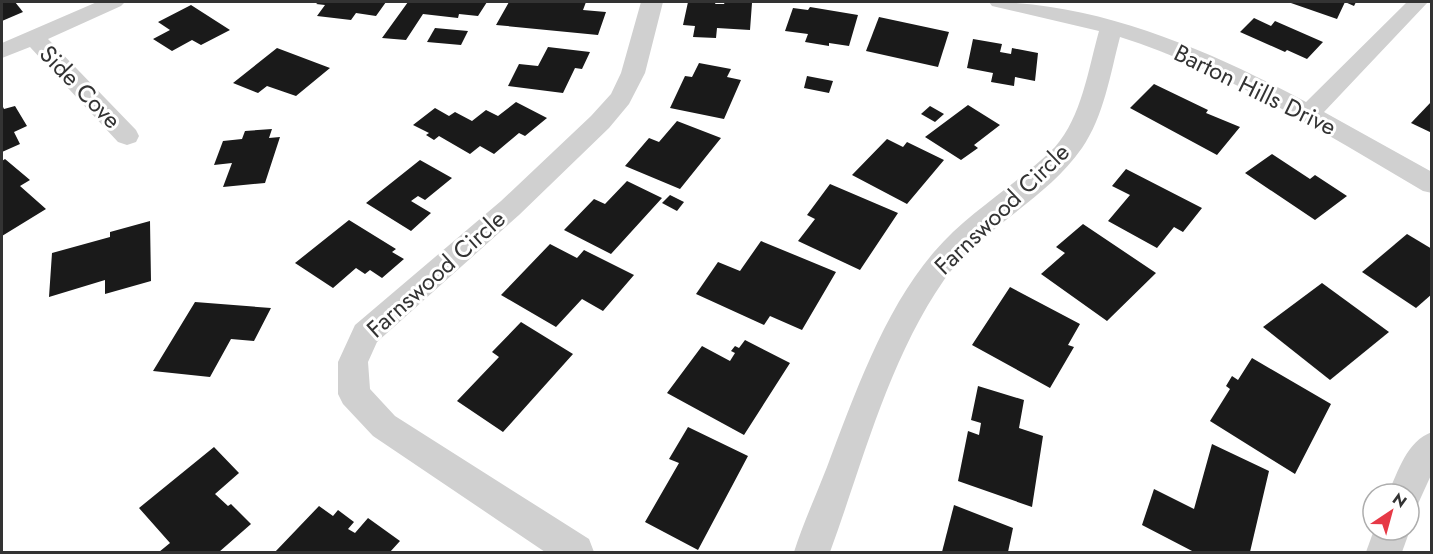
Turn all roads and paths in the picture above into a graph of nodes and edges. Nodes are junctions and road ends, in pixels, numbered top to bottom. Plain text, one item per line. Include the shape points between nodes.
1 (114, 2) edge
2 (652, 2) edge
3 (999, 2) edge
4 (1418, 2) edge
5 (1111, 28) junction
6 (34, 38) junction
7 (2, 51) edge
8 (1309, 113) junction
9 (127, 136) dead end
10 (1431, 184) edge
11 (1431, 447) edge
12 (1411, 482) edge
13 (576, 552) edge
14 (812, 552) edge

1 - 6 street
2 - 13 street, Farnswood Circle via 633,73 621,98 510,208 366,334 352,362 354,394 384,426
3 - 5 street, Barton Hills Drive
4 - 8 street
5 - 8 street, Barton Hills Drive via 1194,56
5 - 14 street, Farnswood Circle via 1078,136 1057,161 965,238 934,272 902,326 879,375
6 - 7 street
6 - 9 street, Side Cove
8 - 10 street, Barton Hills Drive
11 - 12 street

